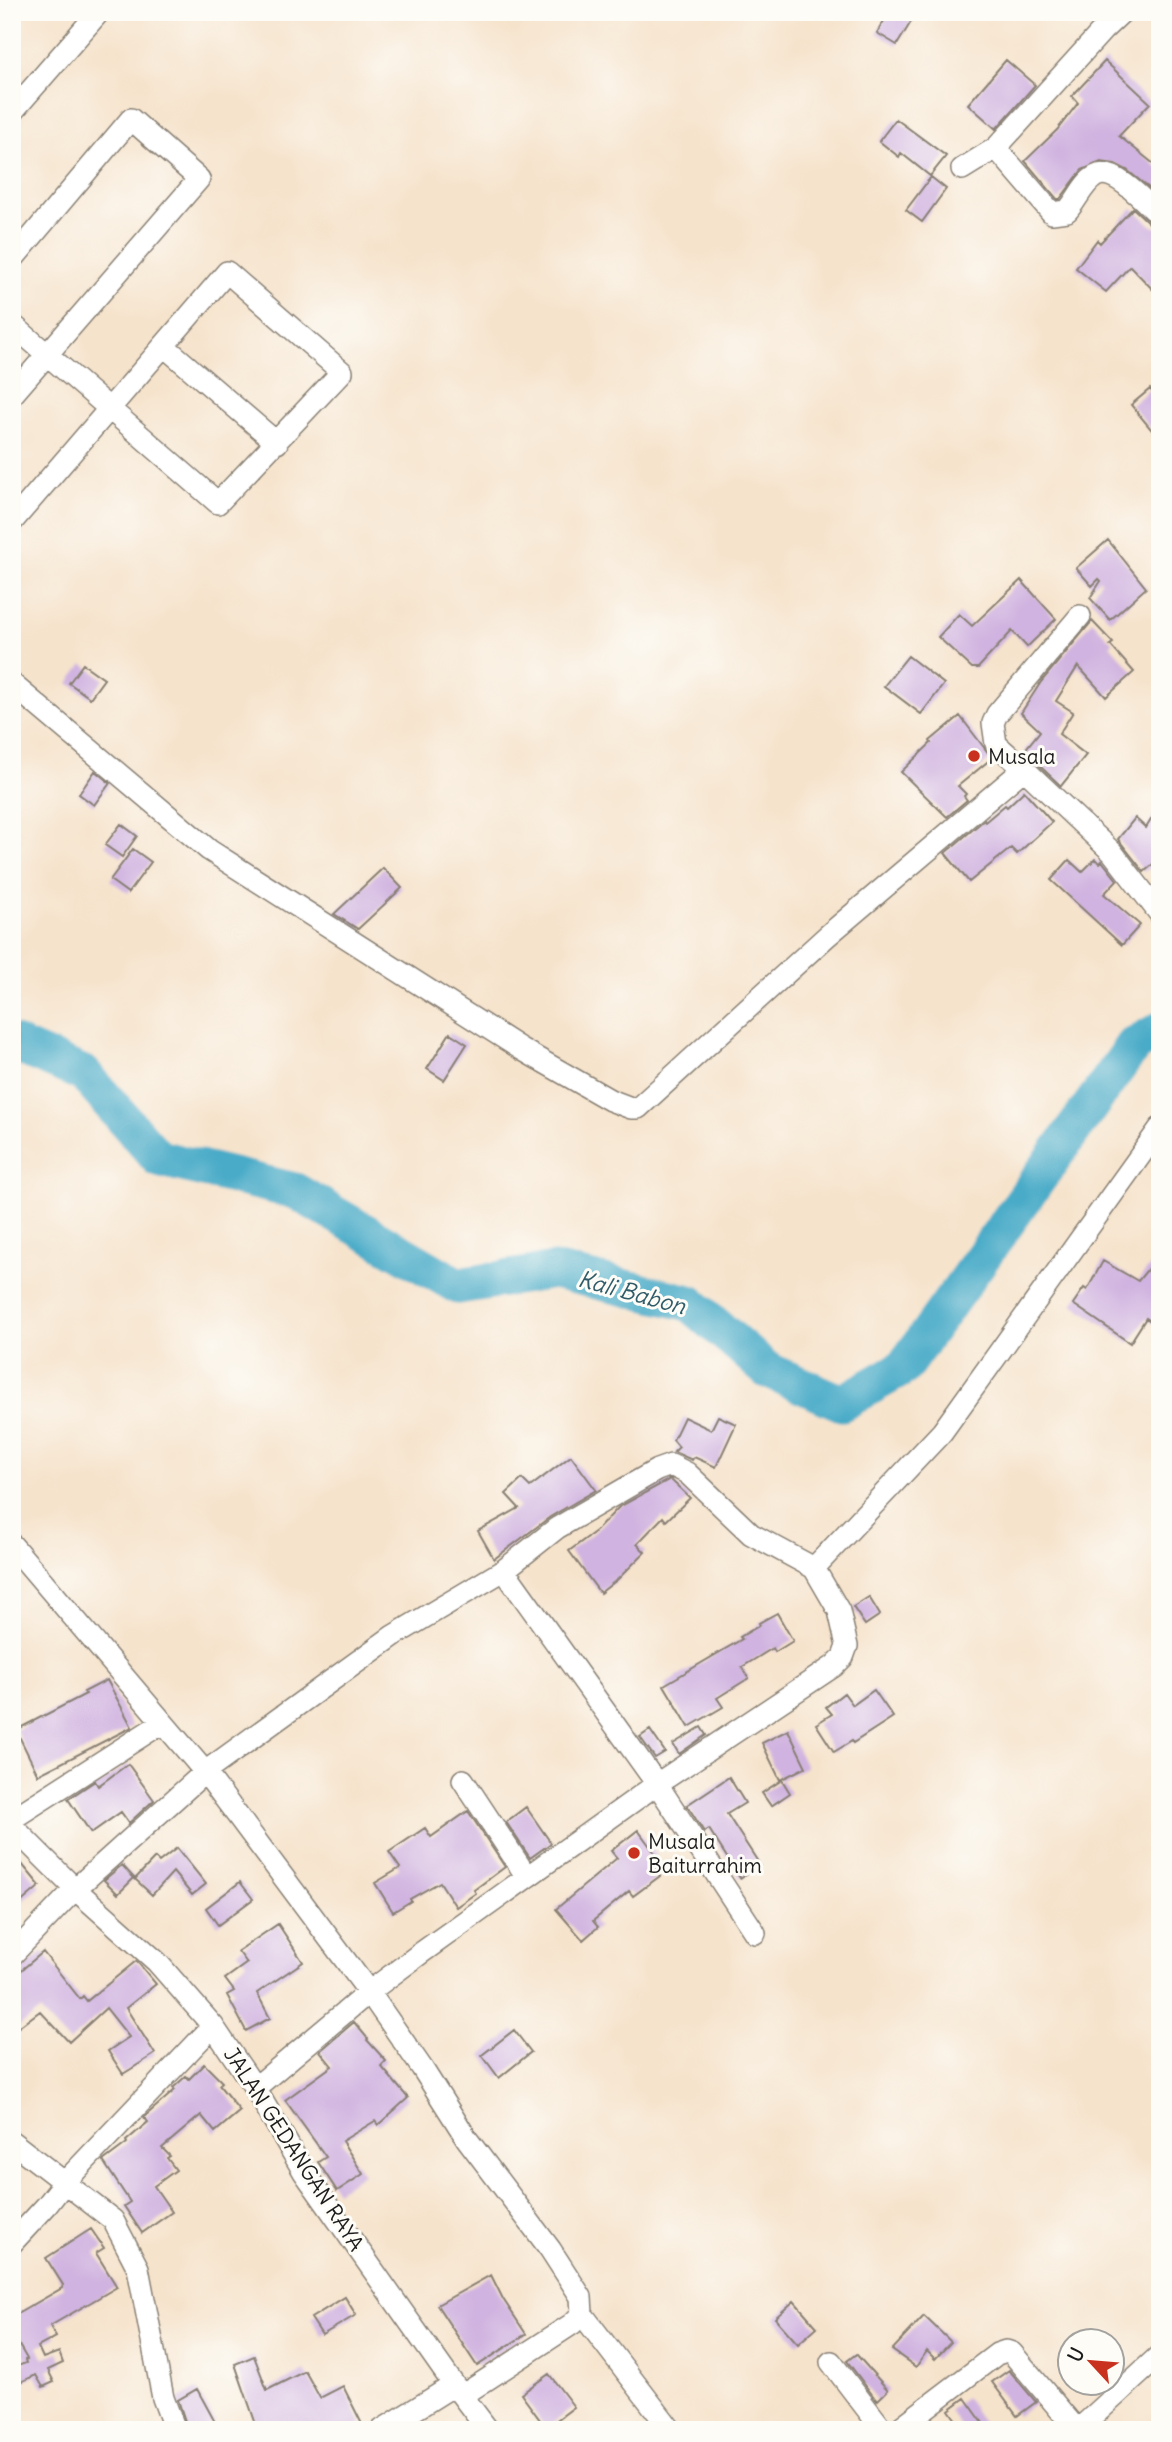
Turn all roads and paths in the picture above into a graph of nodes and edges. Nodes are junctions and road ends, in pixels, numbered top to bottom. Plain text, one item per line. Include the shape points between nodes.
1 (99, 12) edge
2 (1122, 12) edge
3 (12, 112) edge
4 (996, 148) junction
5 (962, 169) dead end
6 (1160, 216) edge
7 (12, 260) edge
8 (12, 324) edge
9 (164, 346) junction
10 (47, 354) junction
11 (12, 395) edge
12 (111, 410) junction
13 (277, 443) junction
14 (12, 522) edge
15 (1080, 616) dead end
16 (12, 684) edge
17 (1024, 769) junction
18 (1160, 914) edge
19 (1160, 1128) edge
20 (12, 1545) edge
21 (814, 1568) junction
22 (504, 1570) junction
23 (162, 1723) junction
24 (205, 1772) junction
25 (463, 1780) dead end
26 (657, 1784) junction
27 (12, 1819) edge
28 (12, 1826) edge
29 (527, 1877) junction
30 (75, 1889) junction
31 (755, 1933) dead end
32 (12, 1955) edge
33 (369, 1992) junction
34 (213, 2026) junction
35 (255, 2088) junction
36 (12, 2142) edge
37 (65, 2182) junction
38 (12, 2243) edge
39 (582, 2314) junction
40 (1160, 2356) edge
41 (831, 2362) dead end
42 (459, 2390) junction
43 (175, 2430) edge
44 (382, 2430) edge
45 (488, 2430) edge
46 (671, 2430) edge
47 (883, 2430) edge
48 (897, 2430) edge
49 (1077, 2430) edge

1 - 3 street
2 - 4 street
4 - 5 street
4 - 6 street via 1052,213 1067,211 1096,176 1104,174 1127,185
7 - 10 street via 131,119 199,179
8 - 10 street
9 - 12 street
9 - 13 street
9 - 13 street via 227,272 342,372
10 - 11 street
10 - 12 street
12 - 13 street via 218,503
12 - 14 street
15 - 17 street via 993,723 996,744
16 - 17 street via 209,850 521,1049 631,1108 638,1108 827,936
17 - 18 street via 1112,852
19 - 21 street via 942,1433
20 - 23 street
21 - 22 street via 751,1534 687,1473 671,1465 557,1528
21 - 26 street via 839,1611 848,1646 842,1657
22 - 24 street via 393,1636
22 - 26 street
23 - 24 street
23 - 27 street
24 - 30 street
24 - 33 street
25 - 29 street
26 - 29 street
26 - 31 street
28 - 30 street, JALAN GEDANGAN RAYA
29 - 33 street
30 - 32 street
30 - 34 street, JALAN GEDANGAN RAYA via 157,1962
33 - 35 street
33 - 39 street via 467,2139 550,2249 581,2297
34 - 35 street, JALAN GEDANGAN RAYA
34 - 37 street
35 - 42 street, JALAN GEDANGAN RAYA via 304,2172
36 - 37 street
37 - 38 street
37 - 43 street via 113,2220 138,2267 163,2398
39 - 42 street via 543,2345
39 - 46 street
40 - 49 street
41 - 47 street
42 - 44 street
42 - 45 street, JALAN GEDANGAN RAYA
48 - 49 street via 1006,2351

